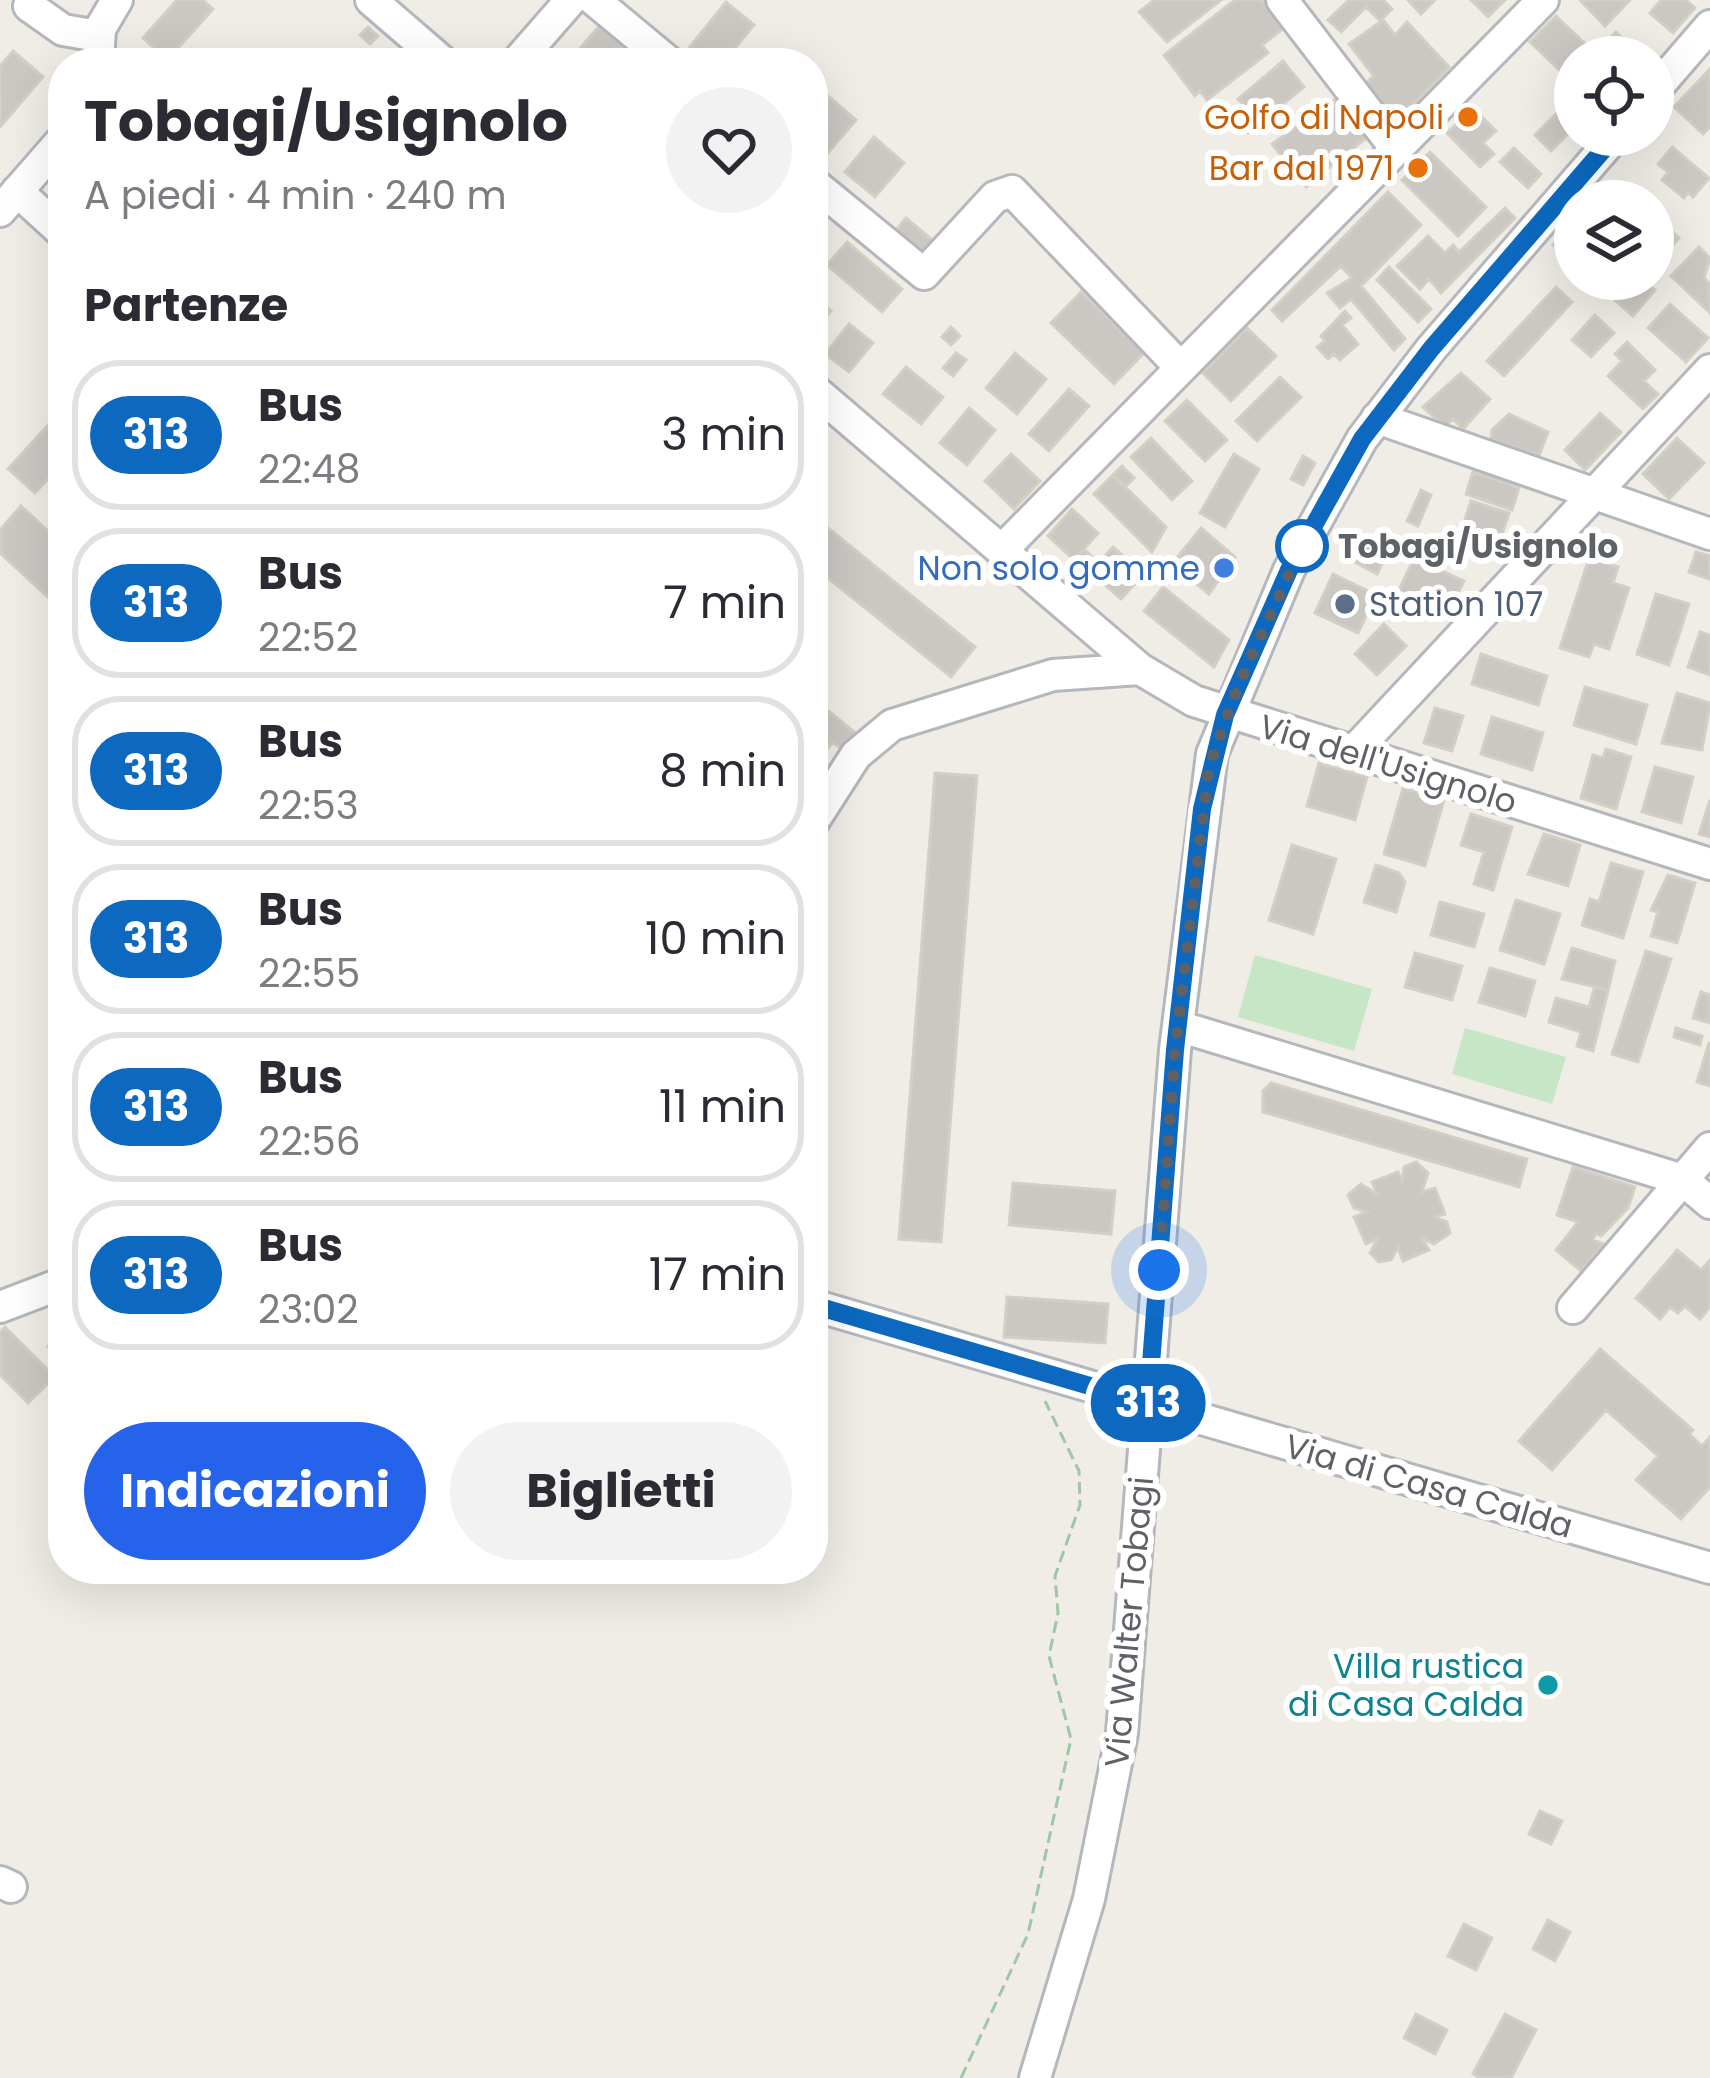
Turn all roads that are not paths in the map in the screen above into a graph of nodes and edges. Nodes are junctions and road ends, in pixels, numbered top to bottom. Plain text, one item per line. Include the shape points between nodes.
1 (116, 0) edge
2 (371, 0) edge
3 (571, 0) edge
4 (594, 0) edge
5 (1282, 0) edge
6 (1543, 0) edge
7 (29, 6) dead end
8 (1710, 26) edge
9 (94, 48) edge
10 (99, 48) edge
11 (427, 48) edge
12 (529, 48) edge
13 (652, 48) edge
14 (1674, 68) edge
15 (1397, 150) junction
16 (1598, 156) edge
17 (48, 157) edge
18 (828, 195) edge
19 (9, 201) edge
20 (48, 224) edge
21 (1180, 368) junction
22 (1710, 370) edge
23 (828, 402) edge
24 (1377, 418) junction
25 (1592, 496) junction
26 (1710, 534) edge
27 (1002, 550) junction
28 (1140, 669) junction
29 (1225, 715) junction
30 (1354, 751) junction
31 (828, 799) edge
32 (1710, 864) edge
33 (1178, 1026) junction
34 (1710, 1148) edge
35 (1683, 1180) junction
36 (1710, 1203) edge
37 (48, 1286) edge
38 (9, 1295) edge
39 (1573, 1307) dead end
40 (828, 1309) edge
41 (1148, 1403) junction
42 (1710, 1568) edge
43 (1035, 2078) edge

1 - 10 street
2 - 11 street
3 - 12 street
4 - 13 street
5 - 15 street
6 - 15 street
7 - 9 street
8 - 14 street
15 - 21 street
16 - 24 street, Via Walter Tobagi
17 - 19 street
18 - 21 street via 924,274 995,197 1012,191
19 - 20 street
21 - 27 street
22 - 25 street
23 - 27 street, Via dell'Usignolo
24 - 25 street
24 - 29 street, Via Walter Tobagi via 1289,570
25 - 26 street
25 - 30 street
27 - 28 street, Via dell'Usignolo
28 - 29 street, Via dell'Usignolo
28 - 31 street via 1053,675 892,725 856,755
29 - 30 street, Via dell'Usignolo
29 - 33 street, Via Walter Tobagi via 1202,809
30 - 32 street, Via dell'Usignolo
33 - 35 street
33 - 41 street, Via Walter Tobagi
34 - 35 street
35 - 36 street
35 - 39 street
37 - 38 street
40 - 41 street, Via di Casa Calda
41 - 42 street, Via di Casa Calda
41 - 43 street, Via Walter Tobagi via 1112,1791 1081,1933

